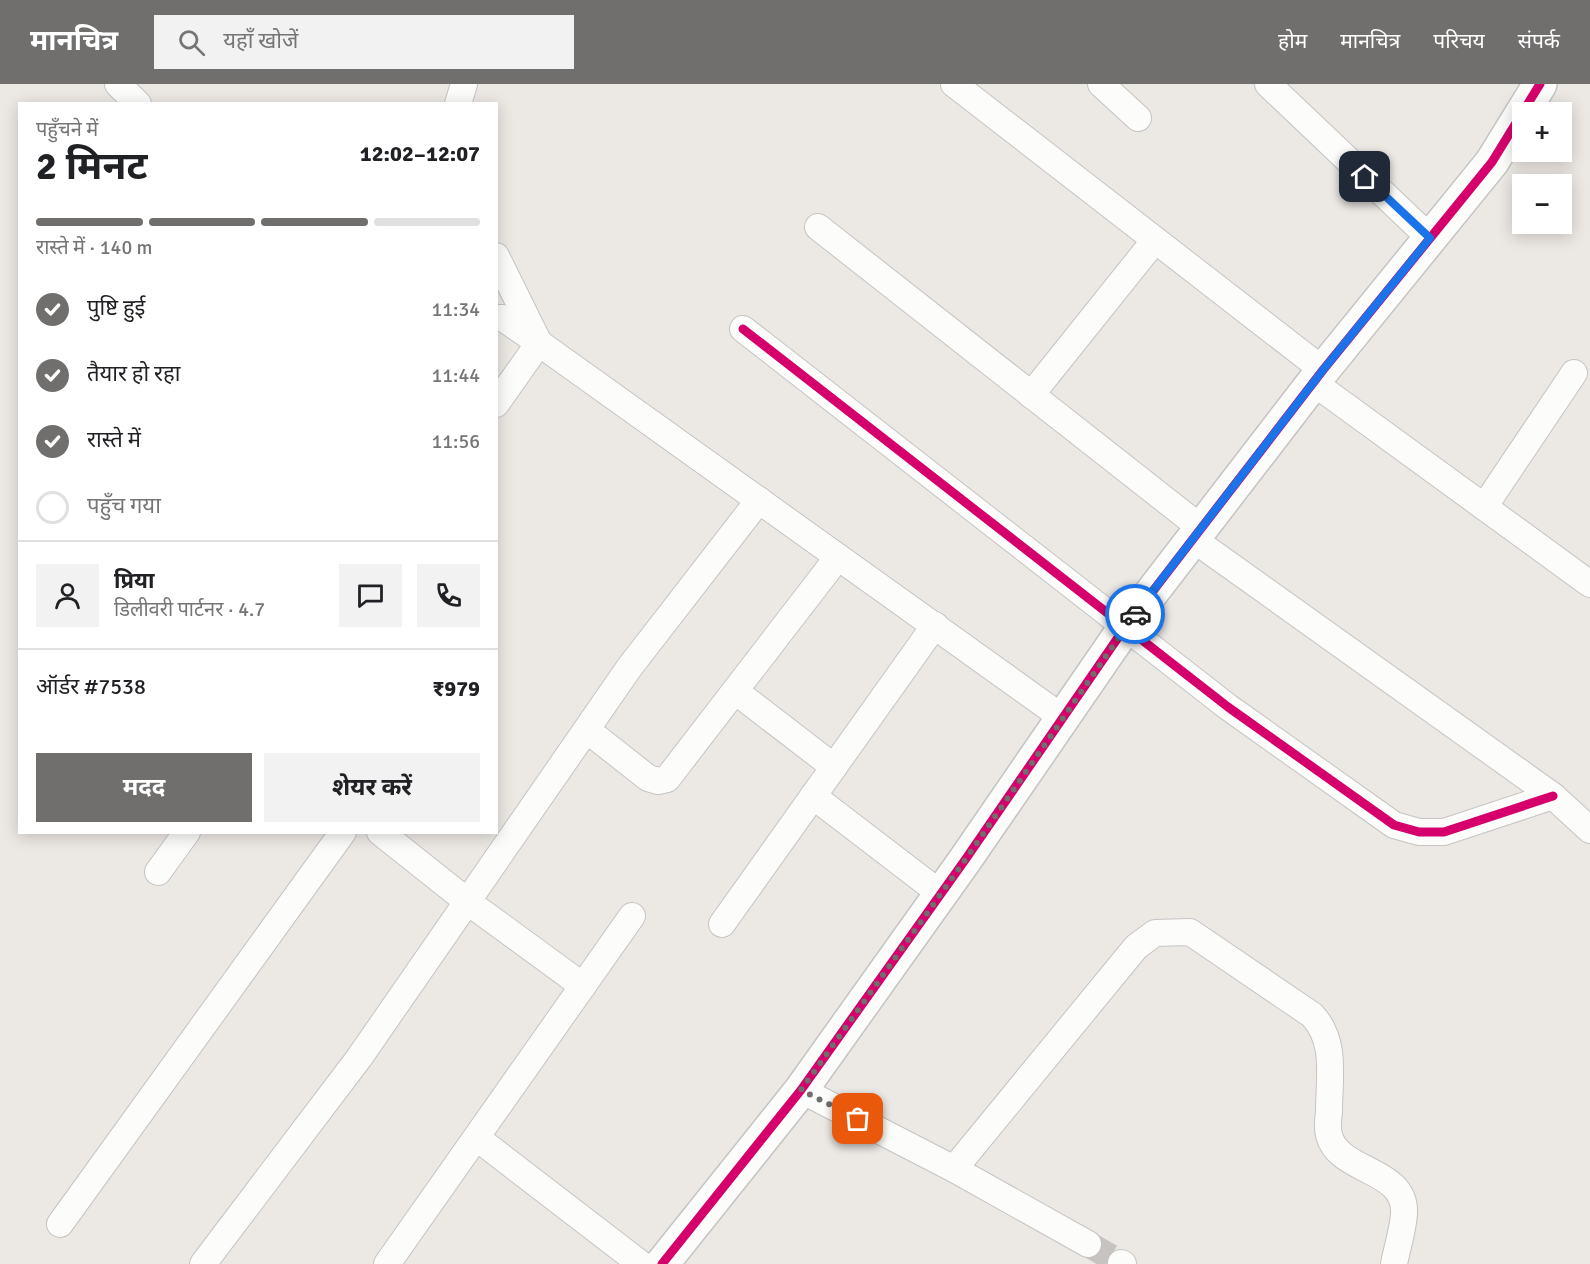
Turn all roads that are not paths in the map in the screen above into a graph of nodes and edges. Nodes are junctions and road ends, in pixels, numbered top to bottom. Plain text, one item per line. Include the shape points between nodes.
1 (118, 84) edge
2 (464, 84) edge
3 (954, 84) edge
4 (1101, 84) edge
5 (1268, 84) edge
6 (1540, 84) edge
7 (136, 102) edge
8 (459, 102) edge
9 (1138, 118) dead end
10 (818, 227) dead end
11 (1430, 238) junction
12 (1155, 240) junction
13 (498, 260) edge
14 (498, 318) edge
15 (743, 329) dead end
16 (539, 343) junction
17 (1574, 373) dead end
18 (1319, 376) junction
19 (1032, 395) junction
20 (498, 401) edge
21 (759, 500) junction
22 (1484, 507) junction
23 (1197, 534) junction
24 (838, 557) junction
25 (1590, 584) edge
26 (935, 625) junction
27 (1126, 626) junction
28 (735, 691) junction
29 (1063, 718) junction
30 (587, 730) junction
31 (834, 766) junction
32 (813, 796) junction
33 (1553, 796) junction
34 (1590, 830) edge
35 (186, 834) edge
36 (342, 834) edge
37 (383, 834) edge
38 (158, 872) dead end
39 (941, 894) junction
40 (468, 902) junction
41 (632, 916) dead end
42 (722, 924) dead end
43 (583, 986) junction
44 (801, 1090) junction
45 (477, 1137) junction
46 (954, 1169) junction
47 (60, 1224) dead end
48 (1088, 1244) tunnel mouth
49 (203, 1264) edge
50 (387, 1264) edge
51 (641, 1264) edge
52 (662, 1264) edge
53 (1394, 1264) edge

1 - 7 street
2 - 8 street
3 - 12 street
4 - 9 street
5 - 11 street
6 - 11 street via 1492,162
10 - 19 street
11 - 18 street
12 - 18 street
12 - 19 street
13 - 16 street
14 - 16 street
15 - 27 street
16 - 20 street
16 - 21 street
17 - 22 street
18 - 22 street
18 - 23 street
19 - 23 street
21 - 24 street
21 - 30 street via 629,668
22 - 25 street
23 - 27 street
23 - 33 street
24 - 26 street
24 - 28 street
26 - 29 street
26 - 31 street
27 - 29 street
27 - 33 street via 1228,707 1394,825 1419,832 1444,832
28 - 30 street via 666,779 648,777
28 - 31 street
29 - 39 street
30 - 40 street
31 - 32 street
32 - 39 street
32 - 42 street
33 - 34 street
35 - 38 street
36 - 47 street
37 - 40 street
39 - 44 street
40 - 43 street
40 - 49 street via 359,1058
41 - 43 street
43 - 45 street
44 - 46 street
44 - 52 street
45 - 50 street
45 - 51 street
46 - 48 street
46 - 53 street via 1136,946 1155,933 1190,932 1324,1027 1329,1051 1328,1134 1335,1150 1390,1183 1401,1196 1404,1212

